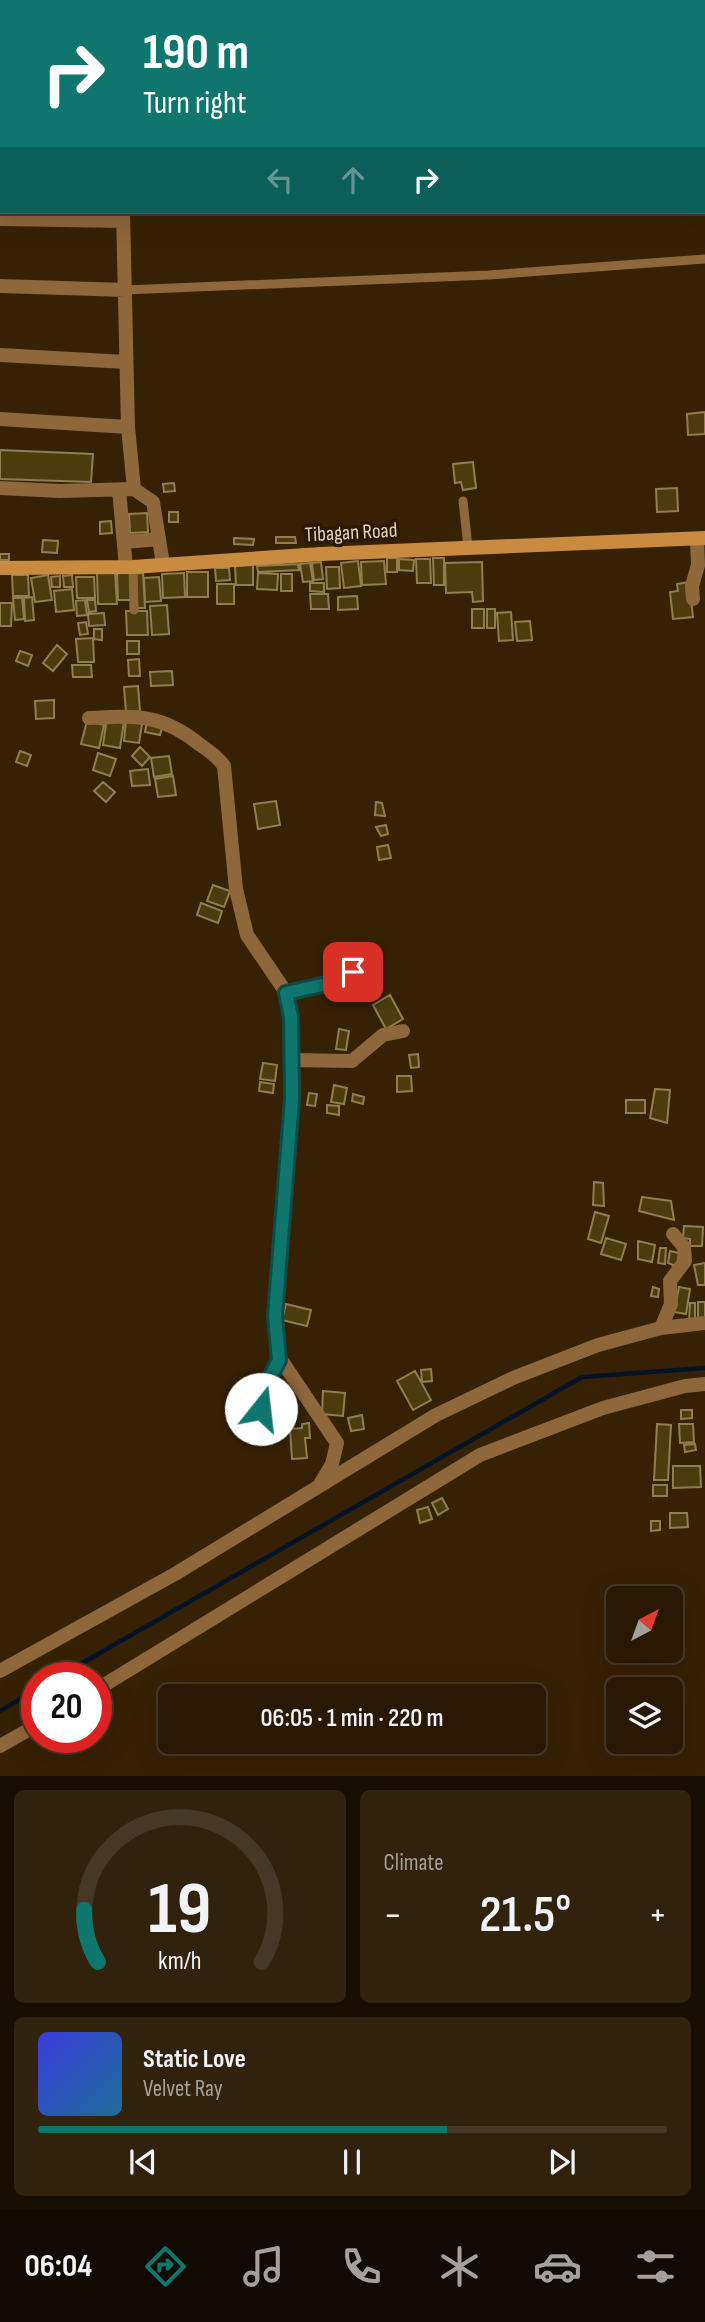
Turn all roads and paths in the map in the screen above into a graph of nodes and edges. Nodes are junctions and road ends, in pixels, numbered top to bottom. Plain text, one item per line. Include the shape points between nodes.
1 (123, 217) edge
2 (0, 219) edge
3 (705, 259) edge
4 (0, 286) edge
5 (125, 290) junction
6 (0, 355) edge
7 (126, 362) junction
8 (0, 419) edge
9 (128, 427) junction
10 (0, 488) edge
11 (134, 489) junction
12 (119, 490) junction
13 (463, 501) dead end
14 (159, 538) junction
15 (701, 538) edge
16 (124, 542) junction
17 (468, 547) junction
18 (163, 564) junction
19 (129, 567) junction
20 (0, 568) edge
21 (694, 600) dead end
22 (134, 610) dead end
23 (89, 719) dead end
24 (353, 972) dead end
25 (286, 993) junction
26 (403, 1031) dead end
27 (292, 1060) junction
28 (673, 1234) dead end
29 (705, 1324) edge
30 (662, 1328) junction
31 (279, 1360) junction
32 (705, 1384) edge
33 (263, 1417) dead end
34 (319, 1486) junction
35 (0, 1671) edge
36 (112, 1680) edge
37 (21, 1734) edge
38 (0, 1746) edge

1 - 2 street
1 - 5 street
3 - 5 lane via 489,275
4 - 5 street
5 - 7 street
6 - 7 street
7 - 9 street
8 - 9 street
9 - 11 street
10 - 12 street
11 - 12 street
11 - 14 street via 153,502
12 - 16 street
13 - 17 lane
14 - 16 street
14 - 18 street
15 - 17 main road, Tibagan Road
15 - 21 street via 692,586
16 - 19 street
17 - 18 main road, Tibagan Road
18 - 19 main road, Tibagan Road
19 - 20 main road, Tibagan Road
19 - 22 lane
23 - 25 street via 148,717 173,724 222,762 236,889 247,935
24 - 25 lane via 336,982
25 - 27 street
26 - 27 street via 383,1035 352,1061
27 - 31 street via 275,1316
28 - 30 street via 684,1247 685,1261 670,1281 671,1304
29 - 30 street
30 - 34 street via 598,1345 513,1378 436,1415
31 - 33 lane via 262,1397
31 - 34 street via 337,1443
32 - 36 street via 603,1408 480,1454
34 - 35 street via 175,1574
37 - 38 street

